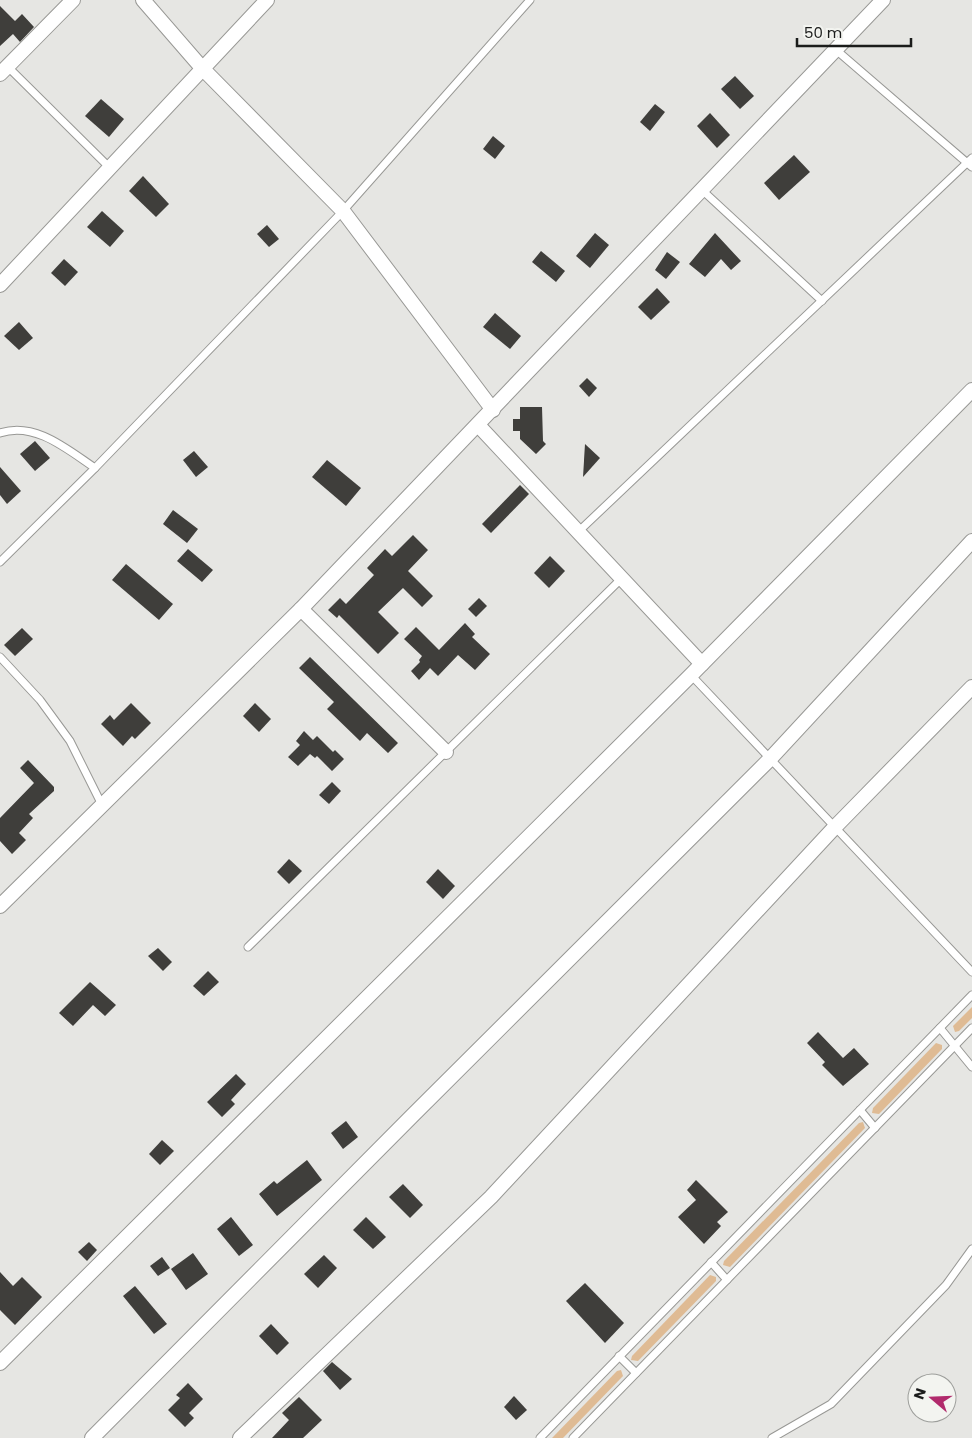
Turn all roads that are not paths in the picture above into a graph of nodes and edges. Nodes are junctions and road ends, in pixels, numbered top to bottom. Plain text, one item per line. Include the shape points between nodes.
1 (73, 0) edge
2 (143, 0) edge
3 (267, 0) edge
4 (530, 0) edge
5 (883, 0) edge
6 (835, 49) junction
7 (202, 68) junction
8 (4, 70) edge
9 (970, 163) edge
10 (110, 168) junction
11 (702, 190) junction
12 (343, 211) junction
13 (0, 285) edge
14 (822, 301) junction
15 (972, 390) edge
16 (493, 410) junction
17 (478, 426) junction
18 (0, 433) edge
19 (95, 468) junction
20 (578, 532) junction
21 (972, 541) edge
22 (0, 562) edge
23 (622, 578) junction
24 (301, 609) junction
25 (0, 657) edge
26 (702, 664) junction
27 (691, 675) junction
28 (972, 687) edge
29 (446, 752) junction
30 (770, 760) junction
31 (102, 805) junction
32 (834, 828) junction
33 (0, 906) edge
34 (248, 947) dead end
35 (972, 972) edge
36 (972, 995) edge
37 (940, 1028) junction
38 (972, 1028) edge
39 (955, 1046) junction
40 (972, 1067) edge
41 (860, 1110) junction
42 (875, 1128) junction
43 (972, 1249) edge
44 (711, 1262) junction
45 (727, 1280) junction
46 (619, 1356) junction
47 (0, 1363) edge
48 (636, 1374) junction
49 (92, 1438) edge
50 (240, 1438) edge
51 (540, 1438) edge
52 (572, 1438) edge
53 (772, 1438) edge

1 - 8 street
2 - 7 street
3 - 7 street
4 - 12 lane
5 - 6 street
6 - 9 lane
6 - 11 street
7 - 10 street
7 - 12 street
8 - 10 lane
9 - 14 lane
10 - 13 street
11 - 14 lane
11 - 16 street
12 - 16 street
12 - 19 lane
14 - 20 lane
15 - 26 street
16 - 17 street
17 - 20 street
17 - 24 street
18 - 19 lane via 15,429 41,434
19 - 22 lane
20 - 23 street
21 - 30 street
23 - 26 street
23 - 29 lane
24 - 29 street
24 - 31 street
25 - 31 lane via 40,700 70,741
26 - 27 street
27 - 30 lane
27 - 47 street
28 - 32 street
29 - 34 lane
30 - 32 lane
30 - 49 street
31 - 33 street
32 - 35 lane
32 - 50 street via 491,1197
36 - 37 lane
37 - 39 lane
37 - 41 lane
38 - 39 lane
39 - 40 lane
39 - 42 lane
41 - 42 lane
41 - 44 lane
42 - 45 lane
43 - 53 lane via 946,1285 831,1404
44 - 45 lane
44 - 46 lane
45 - 48 lane
46 - 48 lane
46 - 51 lane
48 - 52 lane

